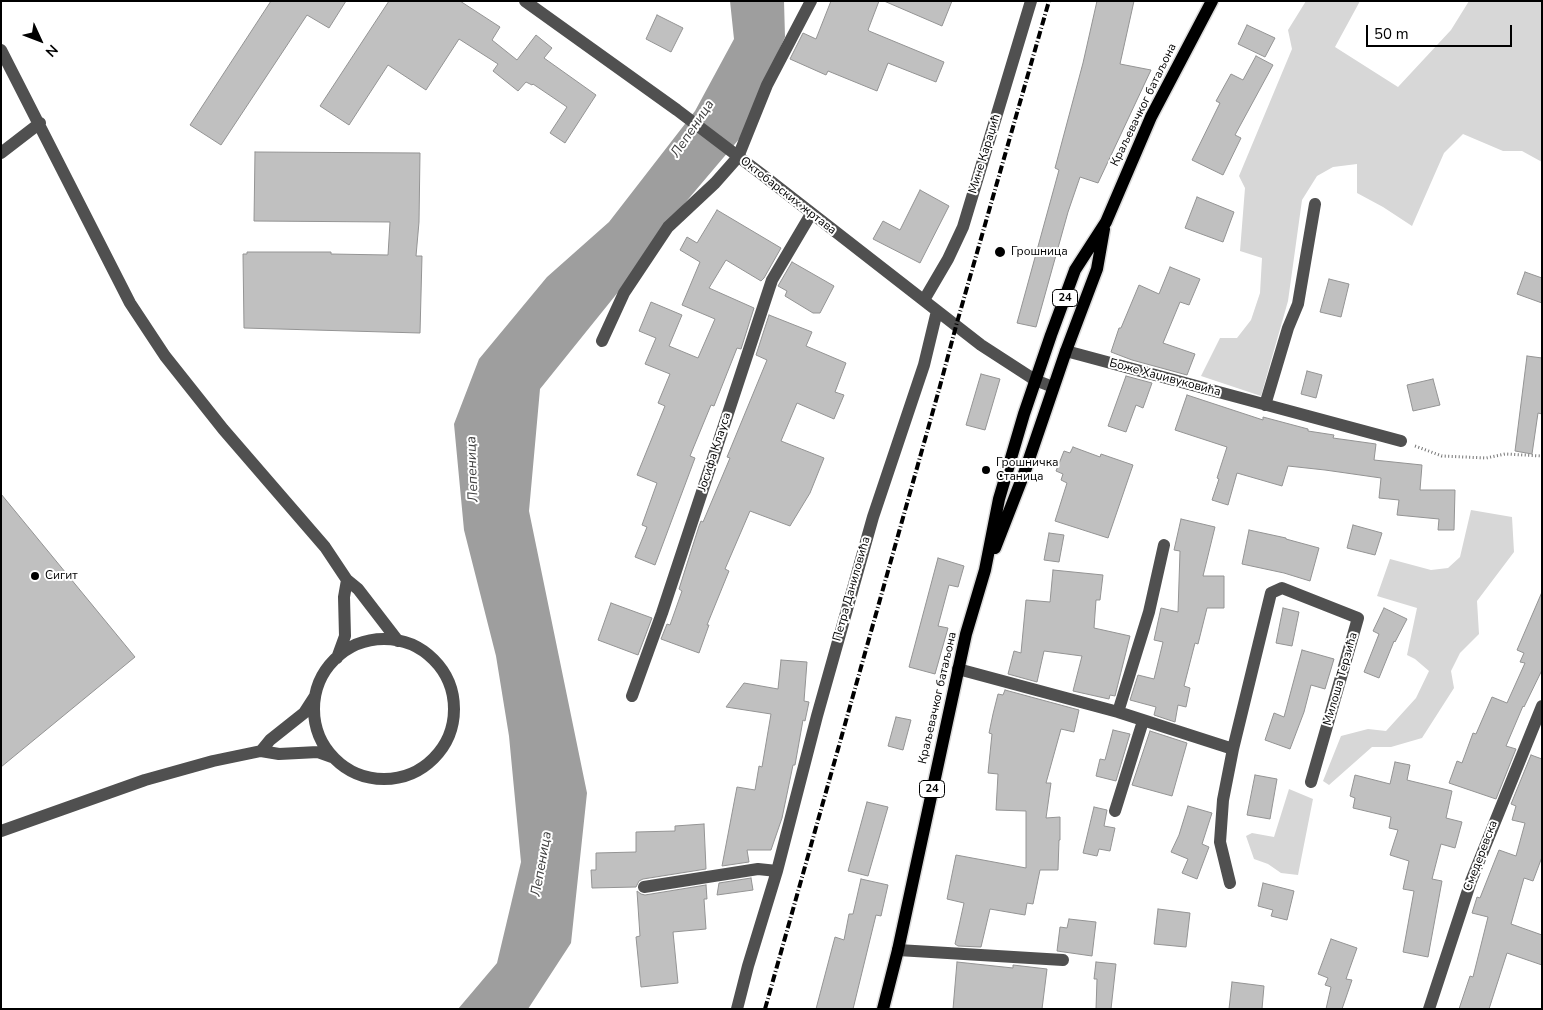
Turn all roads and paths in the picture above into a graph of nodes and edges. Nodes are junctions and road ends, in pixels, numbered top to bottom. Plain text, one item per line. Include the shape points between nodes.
1 (525, 1) edge
2 (811, 1) edge
3 (1031, 1) edge
4 (1212, 1) edge
5 (1, 50) edge
6 (40, 123) junction
7 (1, 153) edge
8 (738, 157) junction
9 (1315, 204) dead end
10 (811, 214) junction
11 (1106, 222) junction
12 (924, 300) junction
13 (937, 311) junction
14 (602, 340) dead end
15 (1066, 351) junction
16 (1035, 380) junction
17 (1053, 387) junction
18 (1265, 406) junction
19 (1401, 441) joint
20 (1542, 456) edge
21 (1164, 545) dead end
22 (986, 570) junction
23 (347, 580) junction
24 (398, 641) junction
25 (337, 658) junction
26 (958, 669) junction
27 (315, 695) junction
28 (632, 696) dead end
29 (1542, 706) edge
30 (1118, 712) junction
31 (1143, 721) junction
32 (1233, 749) junction
33 (261, 751) junction
34 (332, 757) junction
35 (1311, 782) dead end
36 (1115, 811) dead end
37 (1, 832) edge
38 (776, 871) junction
39 (1230, 883) dead end
40 (644, 887) dead end
41 (898, 950) junction
42 (1063, 960) dead end
43 (737, 1009) edge
44 (883, 1009) edge
45 (1429, 1009) edge

1 - 8 street, Октобарских жртава
2 - 8 street via 767,85
3 - 12 street, Мине Караџић via 963,227
4 - 11 main road, Краљевачког батаљона / 24 via 1151,117
5 - 6 street
6 - 7 street
6 - 23 street via 130,303 165,356 228,436 325,547
8 - 10 street, Октобарских жртава
8 - 14 street via 668,227 624,292
9 - 18 street via 1298,304
10 - 12 street, Октобарских жртава
10 - 28 street, Јосифа Клауса via 772,280
11 - 15 main road, Краљевачког батаљона / 24 via 1097,269
11 - 16 main road, Краљевачког батаљона / 24 via 1075,270
12 - 13 street, Октобарских жртава
13 - 16 street, Октобарских жртава via 981,346
13 - 38 street, Петра Даниловића via 922,373 873,517
15 - 17 main road, Краљевачког батаљона / 24
15 - 18 street, Боже Хаџивуковића
16 - 17 street, Октобарских жртава
16 - 22 main road, Краљевачког батаљона / 24 via 998,499
17 - 22 main road, Краљевачког батаљона / 24 via 1007,521
18 - 19 street, Боже Хаџивуковића
19 - 20 path via 1442,456
21 - 30 street via 1149,612
22 - 26 main road, Краљевачког батаљона / 24
23 - 24 street via 358,589
23 - 25 street via 345,636
24 - 25 street via 376,640 355,646
24 - 34 street via 419,648 436,662 448,680 454,702 453,724 445,744 431,761 413,773 392,779 363,776
25 - 27 street via 323,675
26 - 30 street
26 - 41 main road, Краљевачког батаљона / 24
27 - 33 street via 304,713
27 - 34 street via 314,717 320,738
29 - 45 street, Смедеревска via 1471,881
30 - 31 street
31 - 32 street
31 - 36 street
32 - 35 street, Милоша Терзића via 1271,593 1282,588 1358,618
32 - 39 street, Милоша Терзића via 1223,800 1220,842
33 - 34 street via 279,754 318,752
33 - 37 street via 145,780
38 - 40 street via 758,869
38 - 43 street, Петра Даниловића
41 - 42 street
41 - 44 main road, Краљевачког батаљона / 24

